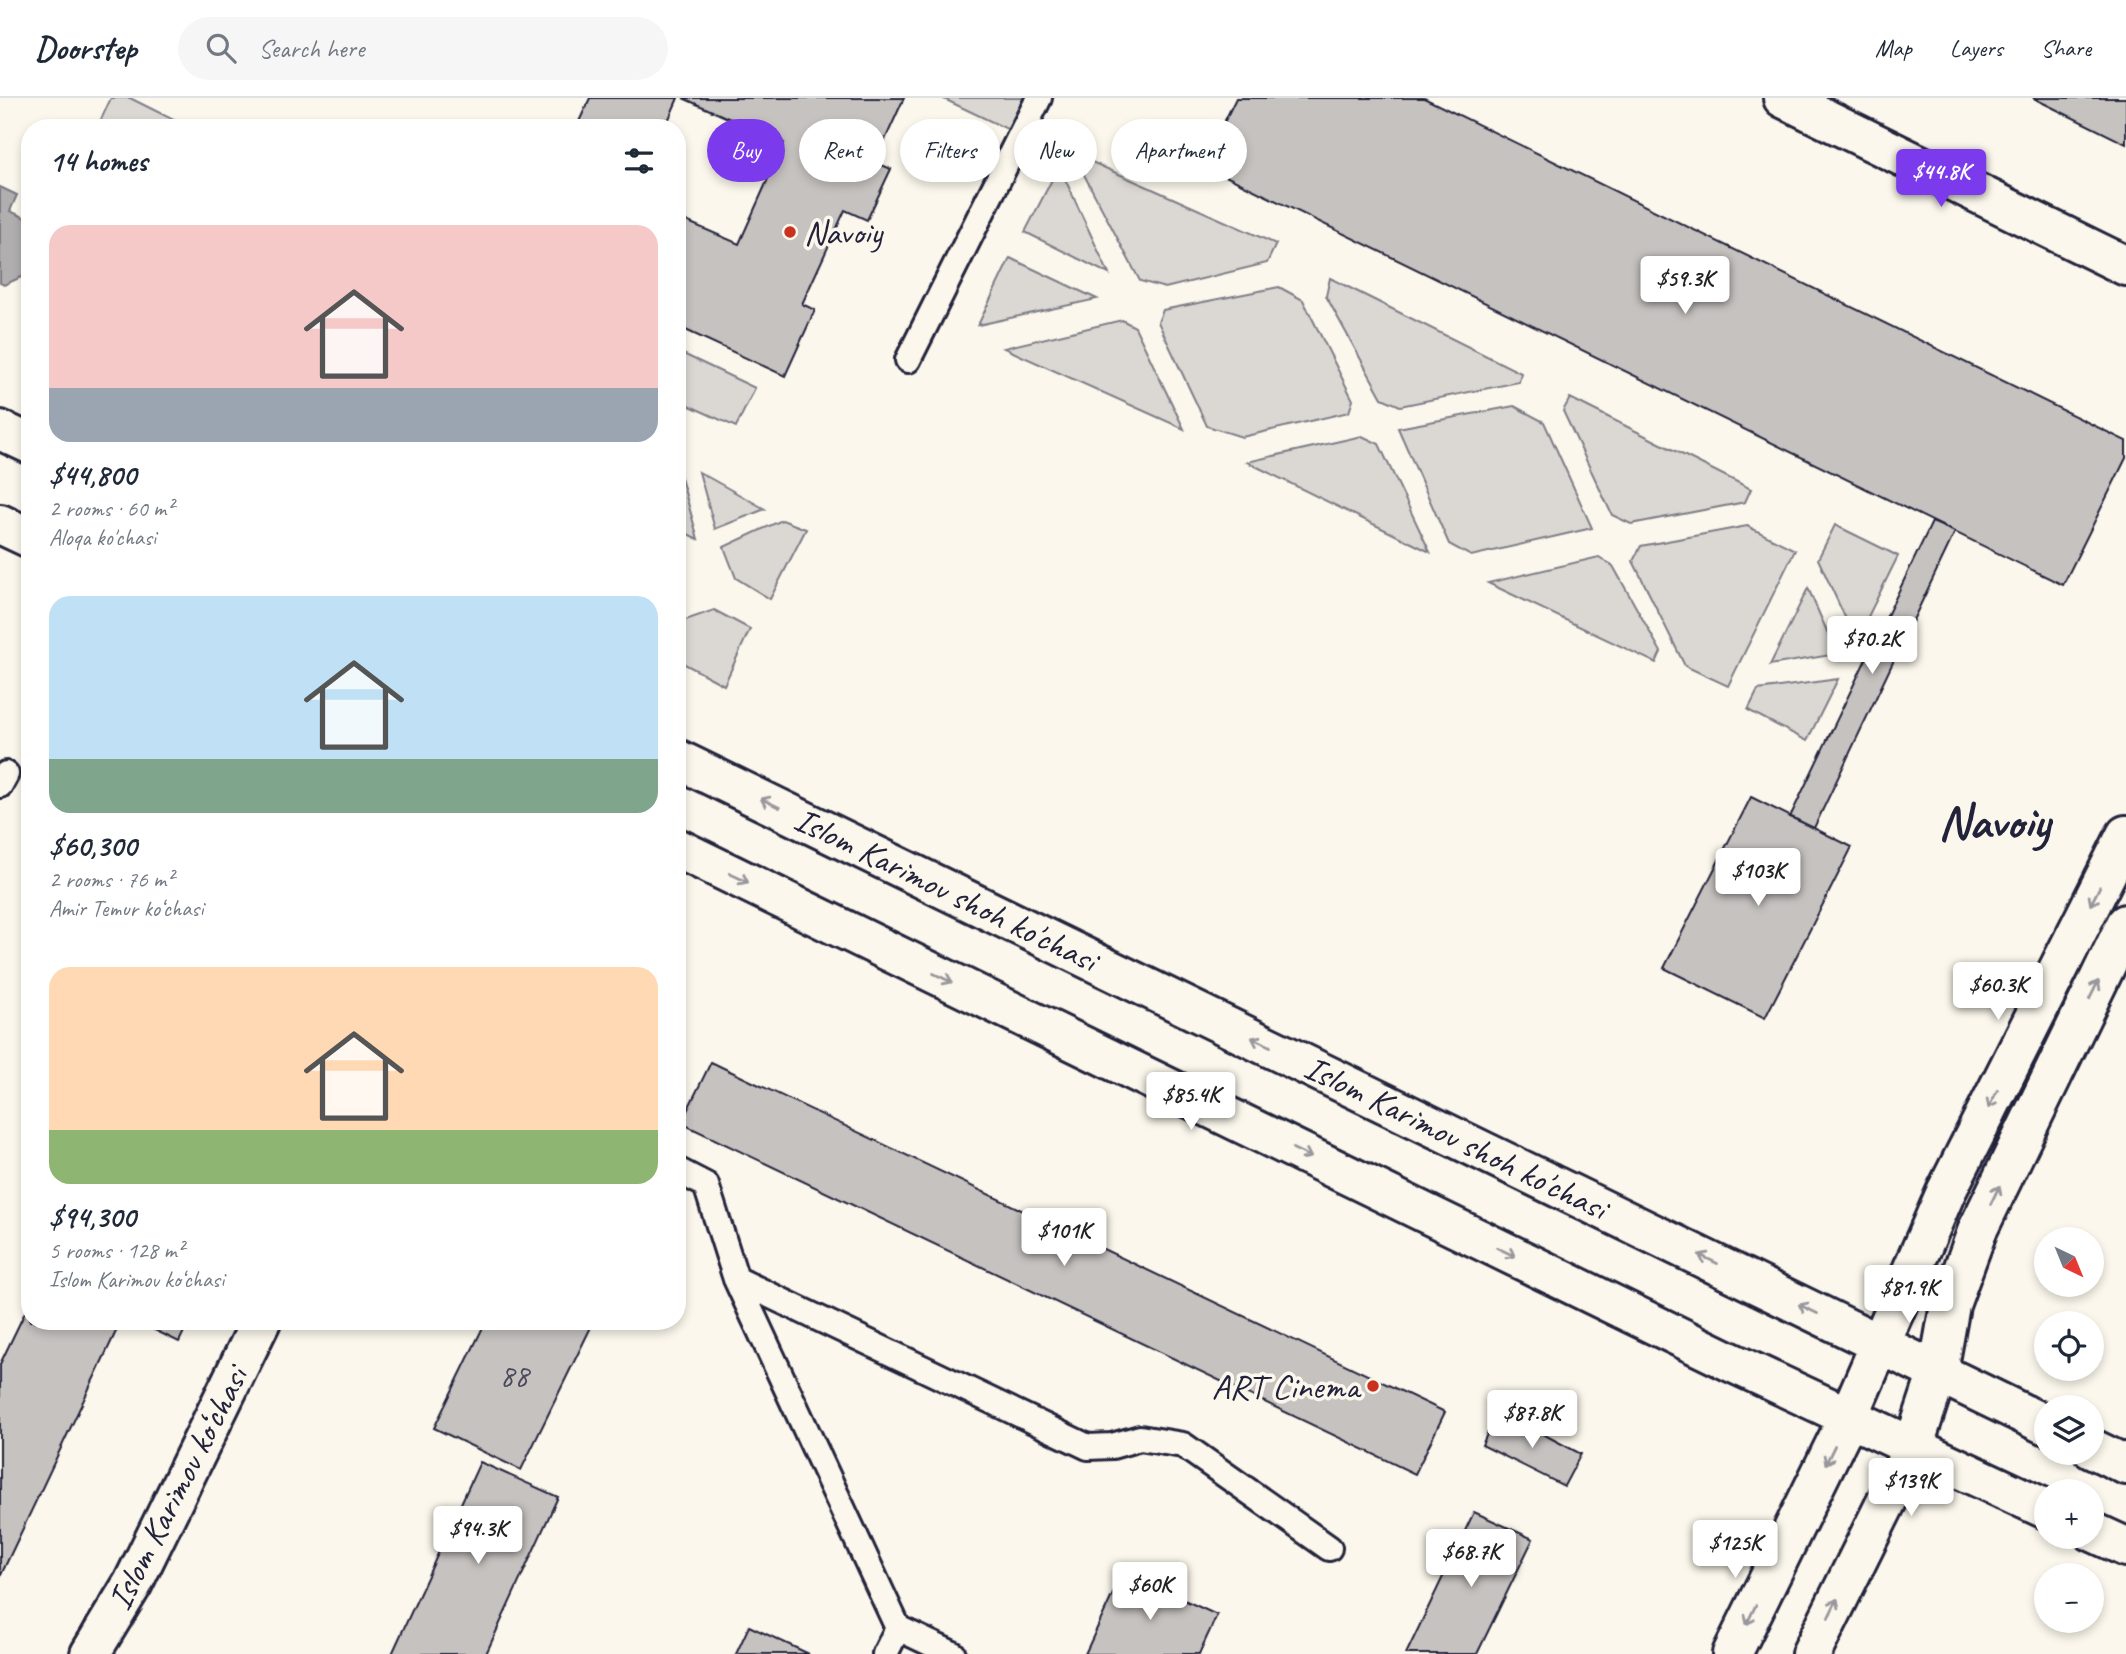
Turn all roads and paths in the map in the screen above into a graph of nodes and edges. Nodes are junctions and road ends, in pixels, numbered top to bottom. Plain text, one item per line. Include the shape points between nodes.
1 (1039, 98) edge
2 (1783, 98) edge
3 (2126, 266) edge
4 (908, 360) dead end
5 (0, 430) edge
6 (21, 440) edge
7 (0, 524) edge
8 (21, 534) edge
9 (686, 763) edge
10 (2126, 835) edge
11 (686, 852) edge
12 (2126, 924) edge
13 (686, 1175) edge
14 (736, 1279) junction
15 (257, 1330) edge
16 (1881, 1344) junction
17 (1938, 1372) junction
18 (1848, 1418) junction
19 (2034, 1419) edge
20 (1913, 1448) junction
21 (2104, 1454) edge
22 (2126, 1465) edge
23 (2034, 1503) edge
24 (2104, 1537) edge
25 (2126, 1547) edge
26 (1329, 1548) dead end
27 (898, 1628) junction
28 (90, 1654) edge
29 (886, 1654) edge
30 (953, 1654) edge
31 (1732, 1654) edge
32 (1811, 1654) edge

1 - 4 lane
2 - 3 main road
5 - 6 main road
7 - 8 main road
16 -> 9 main road, Islom Karimov shoh ko'chasi
10 -> 16 main road via 1946,1192
11 -> 18 main road
17 -> 12 main road via 1950,1305 1979,1229
13 - 14 lane via 706,1185
14 - 26 lane via 1088,1447 1140,1438 1183,1446
14 - 27 lane
15 - 28 main road, Islom Karimov ko‘chasi via 132,1583
16 - 17 main road, Islom Karimov shoh ko'chasi
16 - 18 main road
17 - 19 main road, Islom Karimov shoh ko'chasi
17 - 20 main road
18 - 20 main road
18 -> 31 main road
20 - 23 main road
32 -> 20 main road
21 - 22 main road
24 - 25 main road
27 - 29 lane
27 - 30 lane

